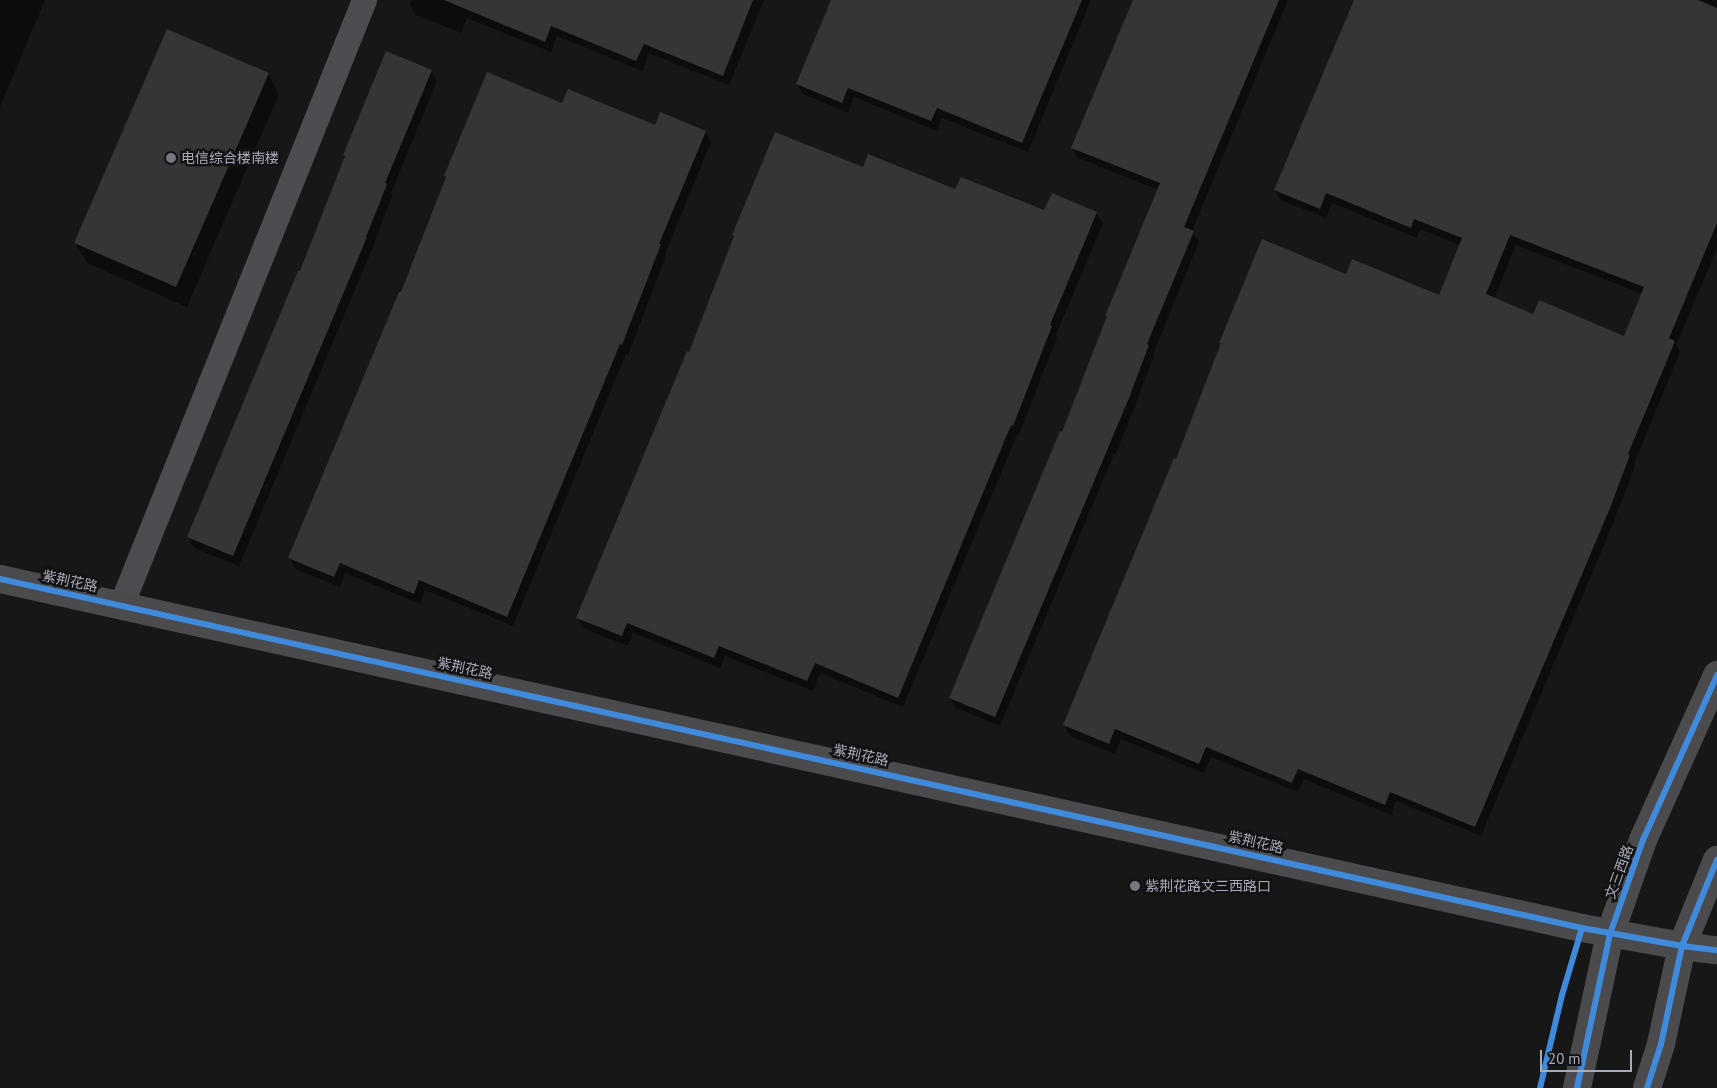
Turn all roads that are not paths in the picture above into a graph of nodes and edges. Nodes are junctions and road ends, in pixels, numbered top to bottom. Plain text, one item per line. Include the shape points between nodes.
1 (364, 0) edge
2 (0, 579) edge
3 (121, 605) junction
4 (1717, 675) edge
5 (1717, 860) edge
6 (1610, 934) junction
7 (1682, 946) junction
8 (1717, 950) edge
9 (1577, 1088) edge
10 (1647, 1088) edge

1 - 3 street
2 - 3 street, 紫荆花路
3 - 6 street, 紫荆花路
4 - 6 street, 文三西路 via 1644,840
5 - 7 street
6 - 7 street, 紫荆花路
6 - 9 street, 文三西路
7 - 8 street, 紫荆花路
7 - 10 street via 1661,1044

